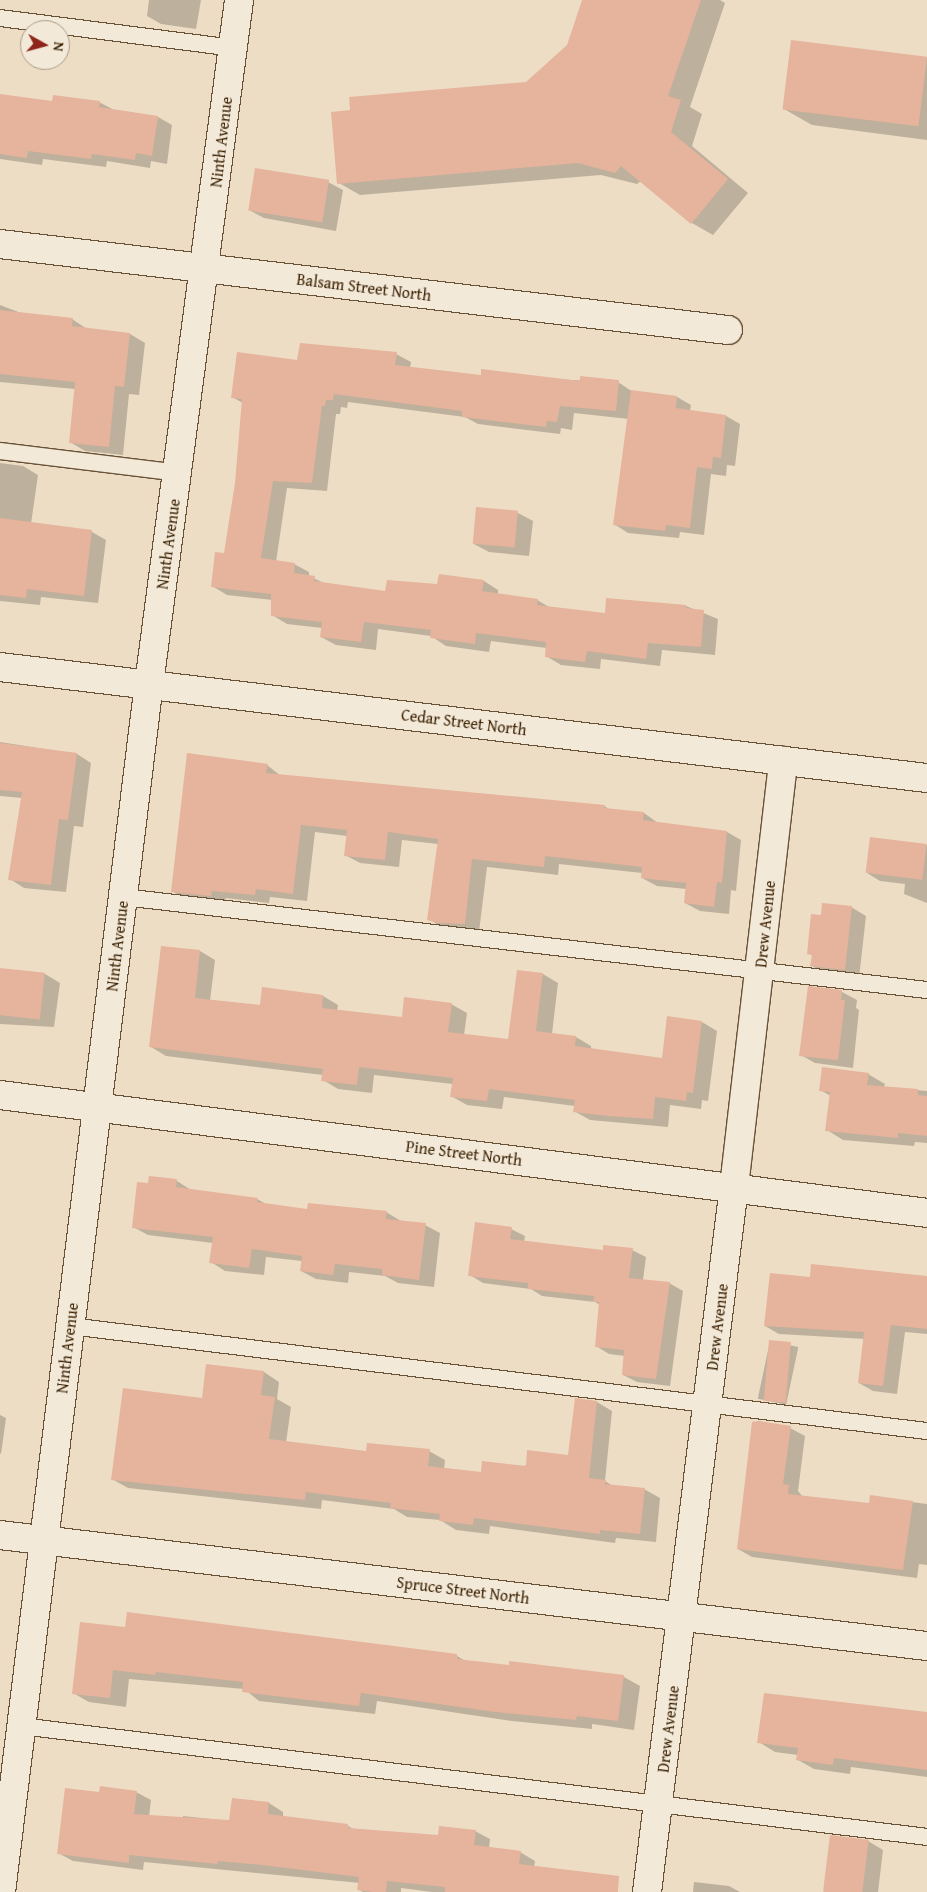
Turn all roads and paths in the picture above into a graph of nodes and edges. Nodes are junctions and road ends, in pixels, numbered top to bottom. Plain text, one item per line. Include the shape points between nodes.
1 (239, 0) edge
2 (0, 18) edge
3 (233, 48) junction
4 (0, 244) edge
5 (205, 268) junction
6 (728, 330) dead end
7 (0, 451) edge
8 (178, 473) junction
9 (0, 667) edge
10 (149, 684) junction
11 (783, 761) junction
12 (927, 778) edge
13 (123, 897) junction
14 (760, 969) junction
15 (927, 990) edge
16 (0, 1095) edge
17 (97, 1107) junction
18 (734, 1187) junction
19 (927, 1213) edge
20 (70, 1326) junction
21 (708, 1403) junction
22 (927, 1432) edge
23 (0, 1535) edge
24 (44, 1540) junction
25 (682, 1616) junction
26 (927, 1646) edge
27 (21, 1726) junction
28 (658, 1802) junction
29 (927, 1837) edge
30 (0, 1892) edge
31 (647, 1892) edge

1 - 3 street, Ninth Avenue
2 - 3 lane
3 - 5 street, Ninth Avenue
4 - 5 street, Balsam Street North
5 - 6 street, Balsam Street North
5 - 8 street, Ninth Avenue
7 - 8 lane
8 - 10 street, Ninth Avenue
9 - 10 street, Cedar Street North
10 - 11 street, Cedar Street North
10 - 13 street, Ninth Avenue
11 - 12 street, Cedar Street North
11 - 14 street, Drew Avenue
13 - 14 lane
13 - 17 street, Ninth Avenue
14 - 15 lane
14 - 18 street, Drew Avenue
16 - 17 street, Pine Street North
17 - 18 street, Pine Street North
17 - 20 street, Ninth Avenue
18 - 19 street, Pine Street North
18 - 21 street, Drew Avenue
20 - 21 lane
20 - 24 street, Ninth Avenue
21 - 22 lane
21 - 25 street, Drew Avenue
23 - 24 street, Spruce Street North
24 - 25 street, Spruce Street North
24 - 27 street, Ninth Avenue
25 - 26 street, Spruce Street North
25 - 28 street, Drew Avenue
27 - 28 lane
27 - 30 street, Ninth Avenue
28 - 29 lane
28 - 31 street, Drew Avenue

